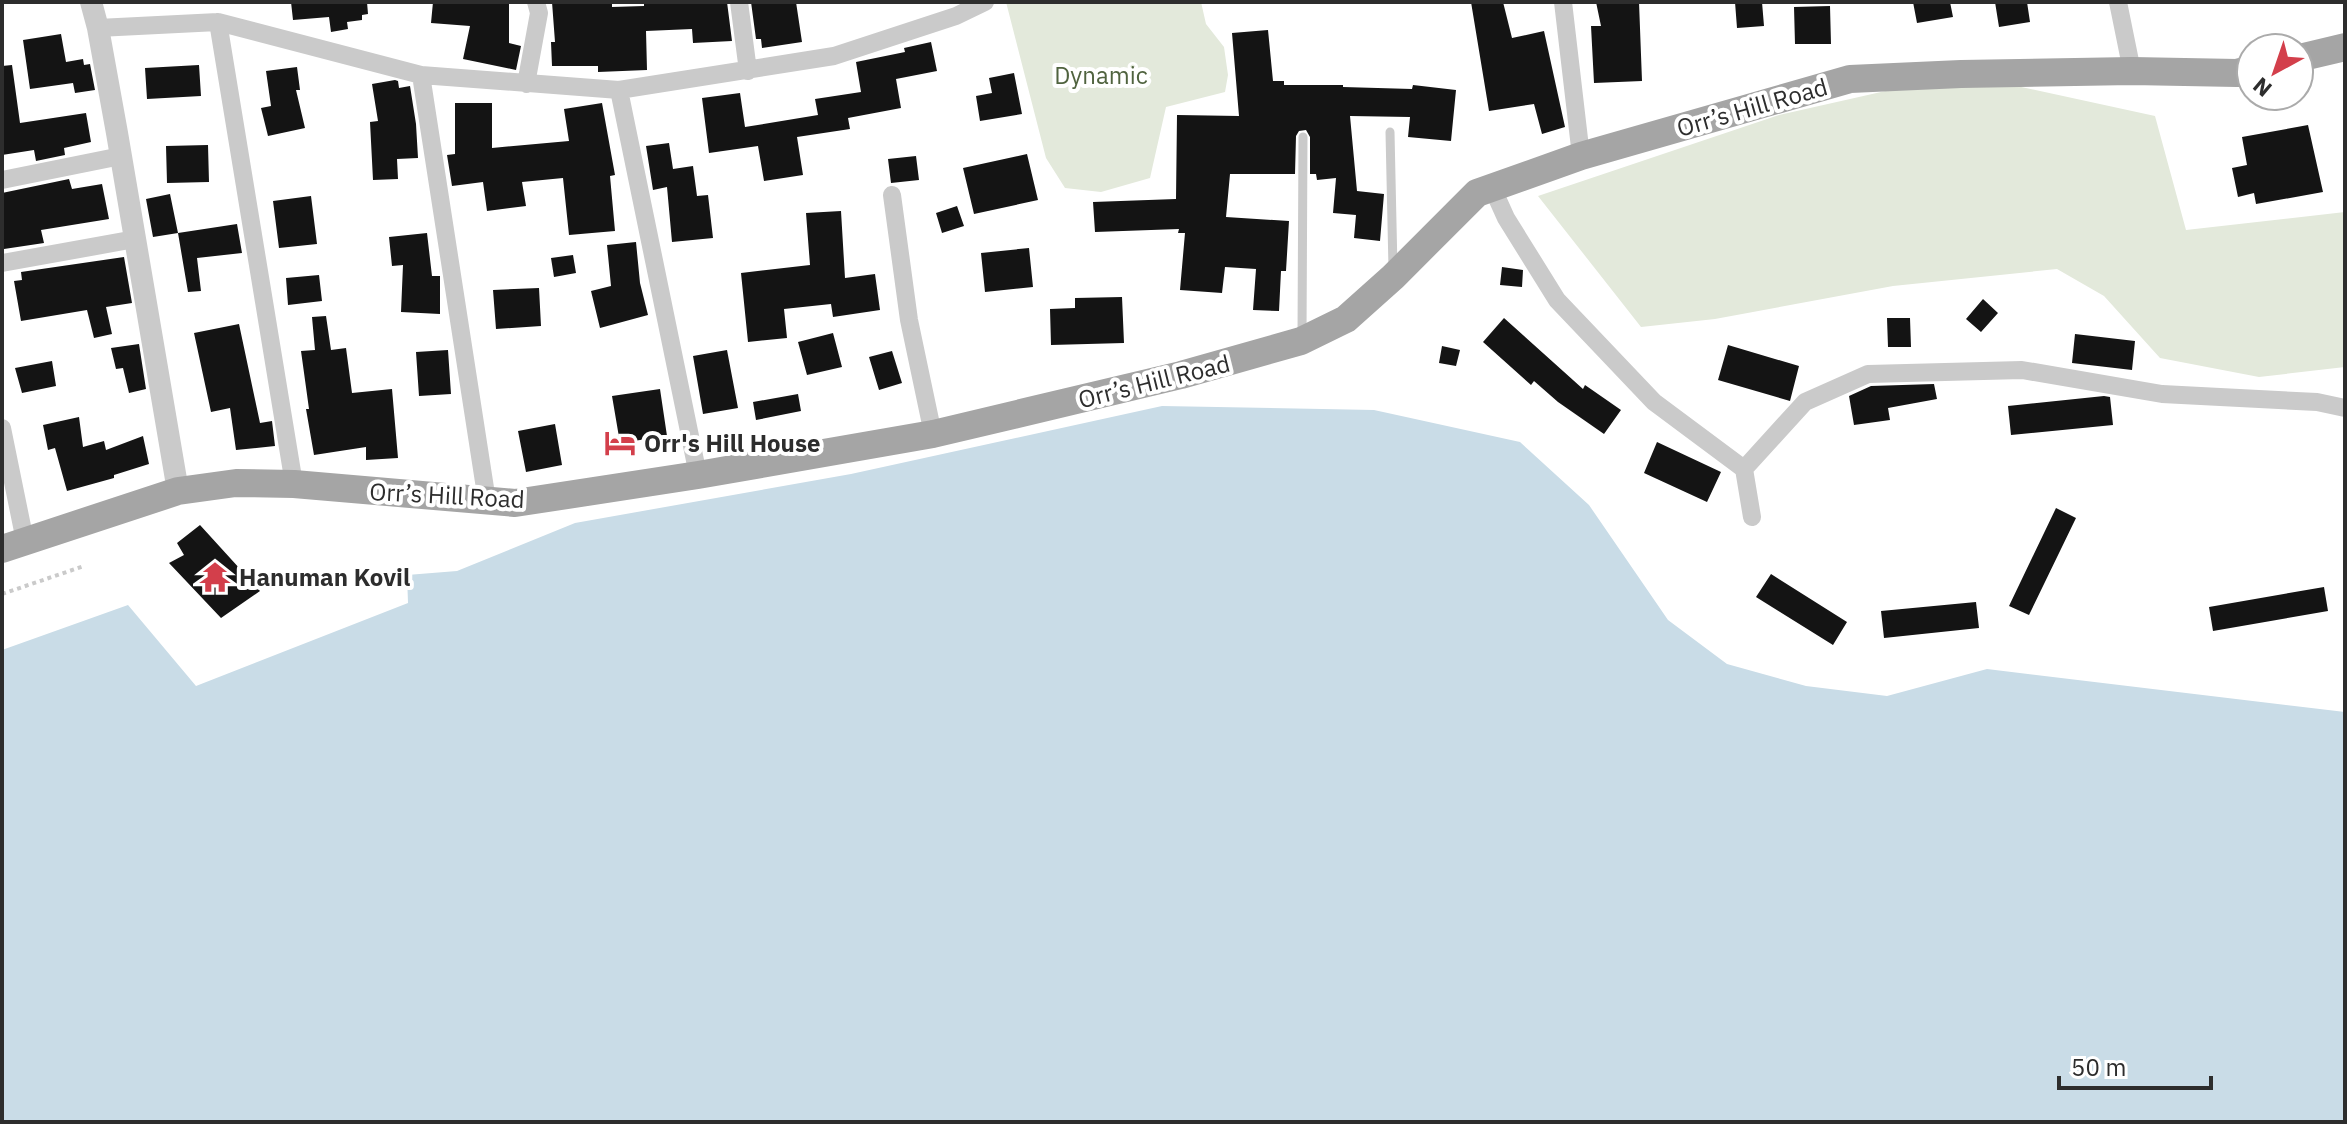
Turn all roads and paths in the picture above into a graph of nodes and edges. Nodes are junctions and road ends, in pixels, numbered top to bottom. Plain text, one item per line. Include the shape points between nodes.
1 (91, 2) edge
2 (536, 2) edge
3 (739, 2) edge
4 (985, 2) edge
5 (1563, 2) edge
6 (2118, 2) edge
7 (955, 9) edge
8 (218, 22) junction
9 (98, 28) junction
10 (2345, 47) edge
11 (2315, 54) edge
12 (748, 71) junction
13 (2132, 71) junction
14 (2235, 73) edge
15 (421, 75) junction
16 (526, 84) junction
17 (619, 90) junction
18 (1390, 132) dead end
19 (1303, 137) dead end
20 (121, 156) junction
21 (1581, 156) junction
22 (2, 180) edge
23 (1492, 187) junction
24 (892, 195) dead end
25 (135, 239) junction
26 (2, 263) edge
27 (1393, 277) junction
28 (1301, 341) junction
29 (2345, 408) edge
30 (2, 428) edge
31 (933, 434) junction
32 (1744, 469) junction
33 (698, 475) junction
34 (294, 484) junction
35 (178, 491) junction
36 (487, 501) junction
37 (1752, 517) dead end
38 (14, 545) edge
39 (84, 566) dead end
40 (2, 594) edge

1 - 9 street
2 - 16 street via 539,13
3 - 12 street
4 - 7 street
5 - 21 street
6 - 13 street
7 - 12 street via 834,56
8 - 9 street
8 - 15 street
8 - 34 street
9 - 20 street
10 - 11 main road
12 - 17 street
13 - 14 main road, Orr’s Hill Road
13 - 21 main road, Orr’s Hill Road via 1850,79
15 - 16 street
15 - 36 street
16 - 17 street
17 - 33 street
18 - 27 lane
19 - 28 lane
20 - 22 street
20 - 25 street
21 - 23 main road, Orr’s Hill Road
23 - 27 main road, Orr’s Hill Road via 1477,193
23 - 32 street via 1557,300 1654,402
24 - 31 street via 909,320
25 - 26 street
25 - 35 street
27 - 28 main road, Orr’s Hill Road via 1346,319
28 - 31 main road, Orr’s Hill Road
29 - 32 street via 2162,394 2022,370 1868,374 1805,402
30 - 38 street
31 - 33 main road, Orr’s Hill Road
32 - 37 street
33 - 36 main road, Orr’s Hill Road via 515,503
34 - 35 main road, Orr’s Hill Road via 236,483
34 - 36 main road, Orr’s Hill Road
35 - 38 main road, Orr’s Hill Road
39 - 40 path

